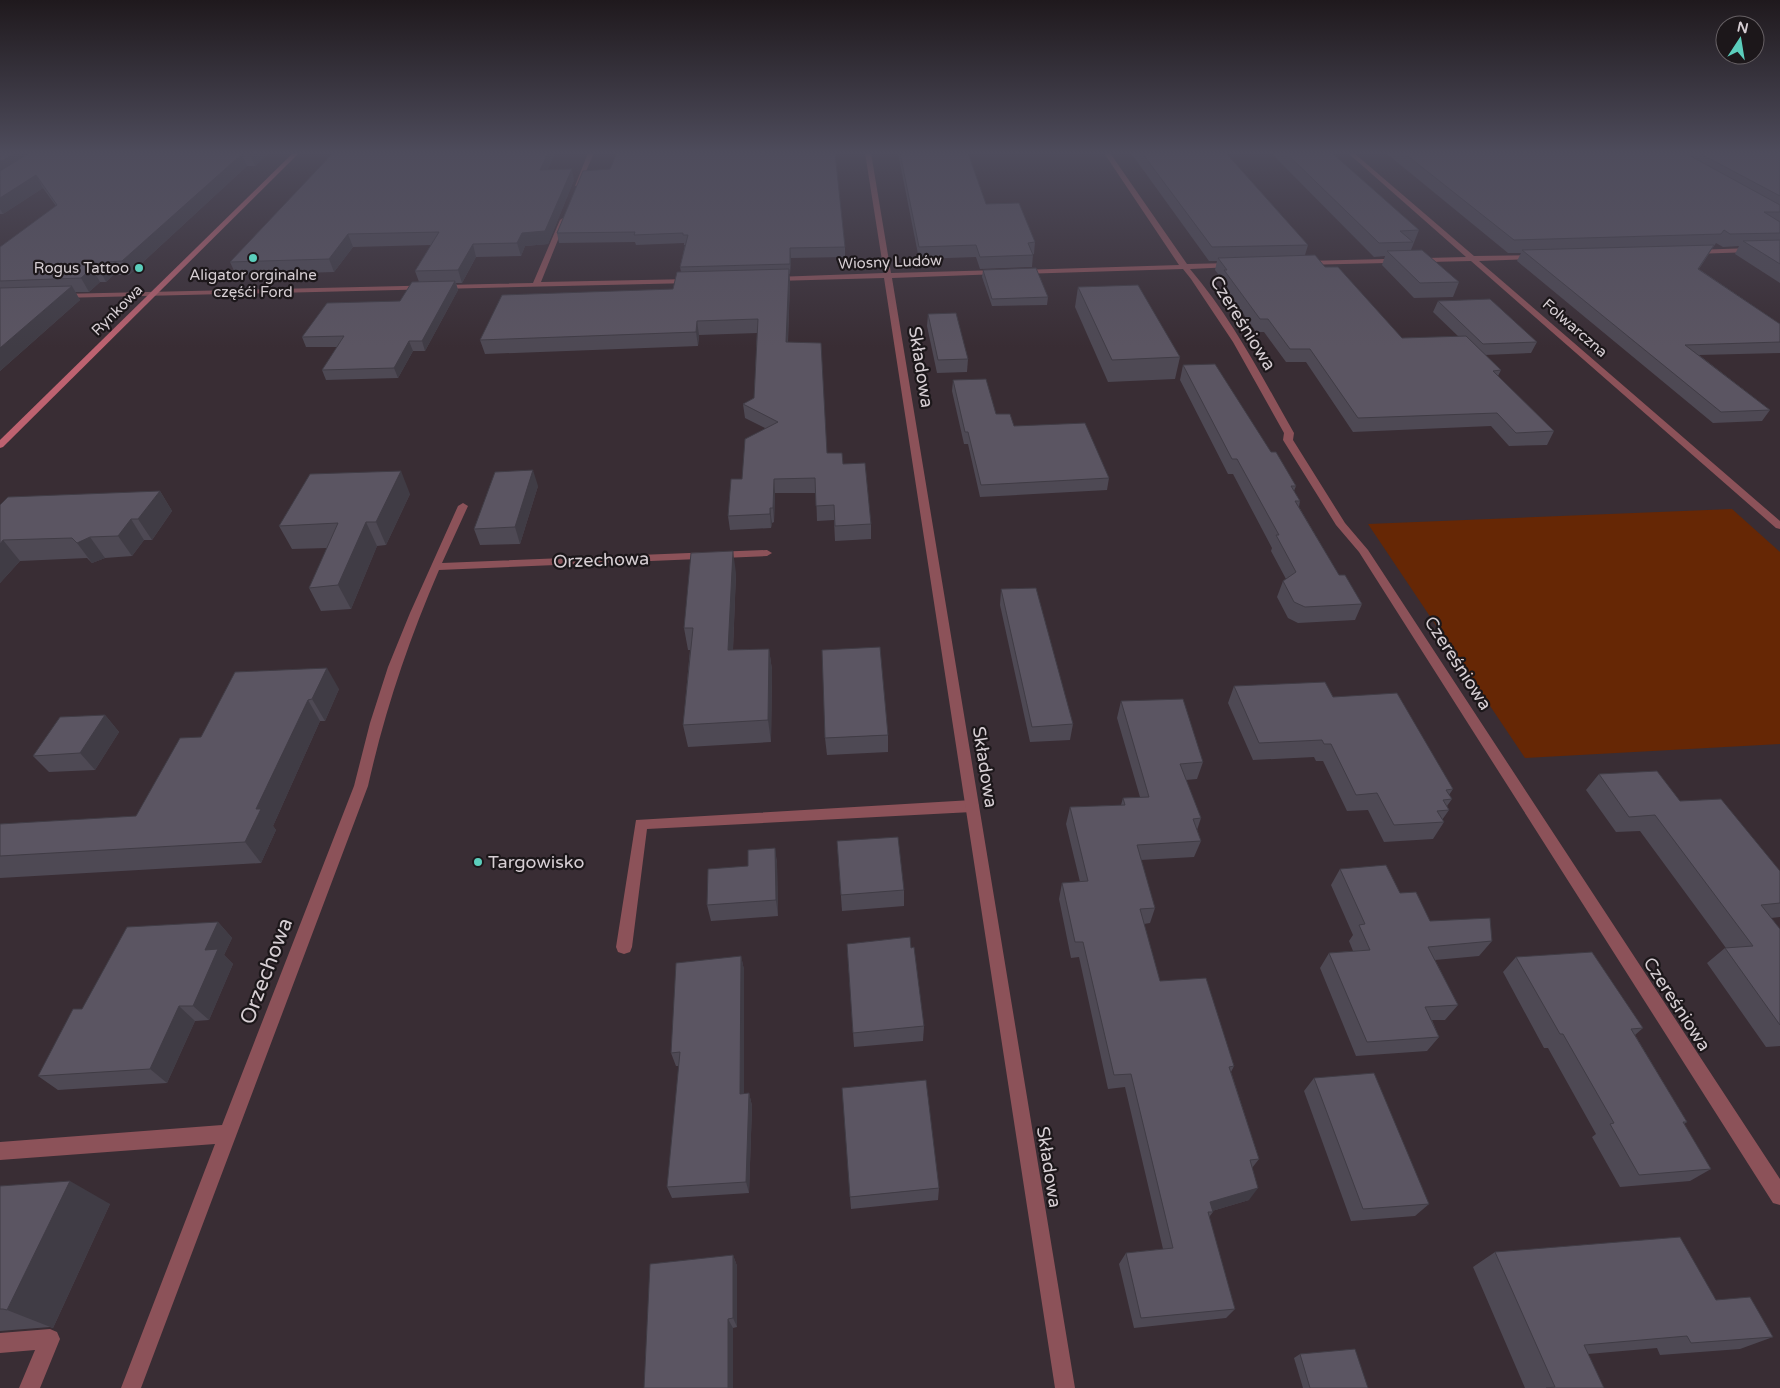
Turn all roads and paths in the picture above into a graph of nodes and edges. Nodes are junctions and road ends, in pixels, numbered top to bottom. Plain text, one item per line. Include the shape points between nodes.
1 (229, 218) edge
2 (563, 218) edge
3 (879, 218) edge
4 (1152, 218) edge
5 (1427, 218) edge
6 (1780, 249) edge
7 (1685, 252) edge
8 (1538, 257) edge
9 (1474, 258) junction
10 (1295, 263) edge
11 (1237, 265) edge
12 (1186, 266) junction
13 (1006, 272) edge
14 (1016, 272) edge
15 (888, 276) junction
16 (768, 279) edge
17 (701, 281) edge
18 (536, 285) junction
19 (152, 293) junction
20 (48, 296) edge
21 (0, 445) edge
22 (463, 506) dead end
23 (1780, 526) edge
24 (767, 553) dead end
25 (435, 567) junction
26 (972, 806) junction
27 (624, 947) dead end
28 (228, 1134) junction
29 (0, 1151) edge
30 (1780, 1196) edge
31 (0, 1343) edge
32 (29, 1388) edge
33 (131, 1388) edge
34 (1065, 1388) edge

1 - 19 street, Rynkowa
2 - 18 street
3 - 15 street, Składowa
4 - 12 street, Czereśniowa
5 - 9 street, Folwarczna
6 - 7 street
8 - 9 street
9 - 10 street
9 - 23 street, Folwarczna
11 - 12 street
12 - 14 street
12 - 30 street, Czereśniowa via 1242,350 1289,433 1288,440 1341,525 1369,558
13 - 15 street, Wiosny Ludów
15 - 16 street, Wiosny Ludów
15 - 26 street, Składowa
17 - 18 street
18 - 19 street
19 - 20 street
19 - 21 street, Rynkowa
22 - 25 street, Orzechowa
24 - 25 street, Orzechowa
25 - 28 street, Orzechowa via 395,666 376,723 361,786
26 - 27 street via 641,824
26 - 34 street, Składowa
28 - 29 street
28 - 33 street, Orzechowa
31 - 32 street via 50,1339

